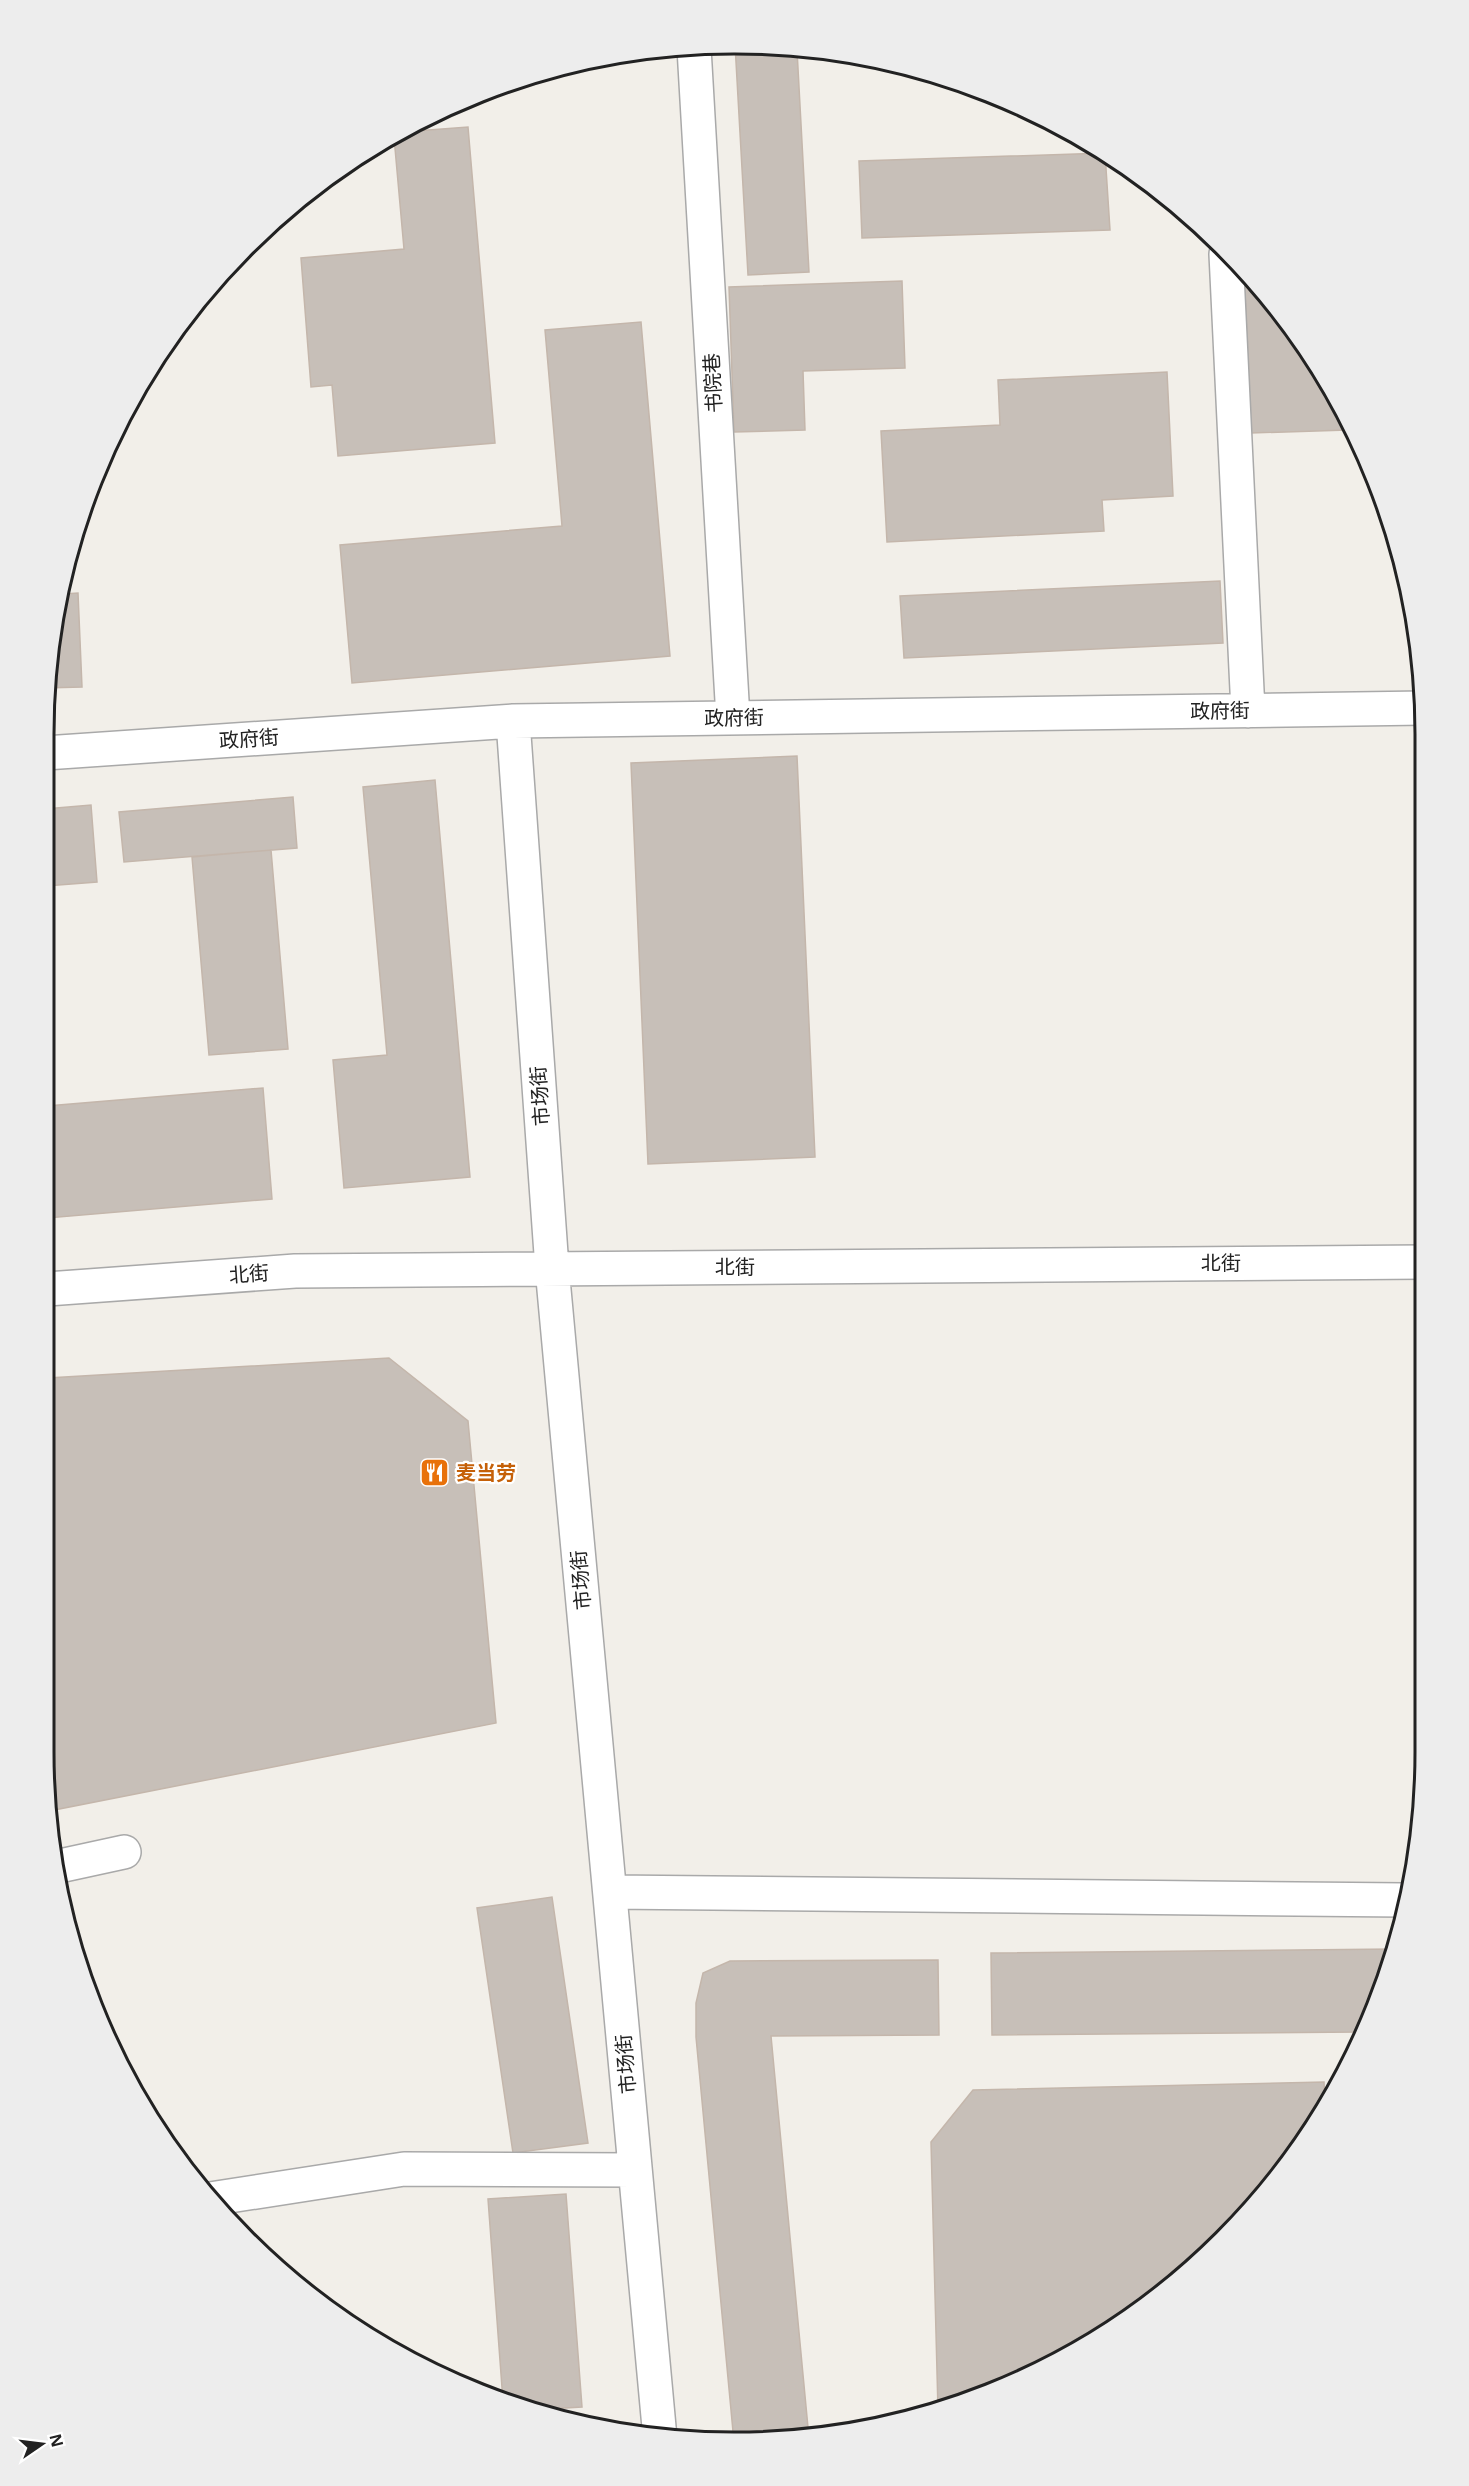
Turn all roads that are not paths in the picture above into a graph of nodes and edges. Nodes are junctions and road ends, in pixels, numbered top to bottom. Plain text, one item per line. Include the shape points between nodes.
1 (694, 55) edge
2 (1227, 265) edge
3 (1414, 708) edge
4 (1248, 711) junction
5 (733, 718) junction
6 (513, 721) junction
7 (54, 752) edge
8 (1415, 1262) edge
9 (552, 1268) junction
10 (54, 1288) edge
11 (124, 1852) dead end
12 (64, 1865) edge
13 (610, 1892) junction
14 (1398, 1900) edge
15 (635, 2170) junction
16 (221, 2197) edge
17 (659, 2427) edge

1 - 5 street, 书院巷
2 - 4 street
3 - 4 street, 政府街
4 - 5 street, 政府街
5 - 6 street, 政府街
6 - 7 street, 政府街
6 - 9 street, 市场街
8 - 9 street, 北街
9 - 10 street, 北街 via 295,1270
9 - 13 street, 市场街
11 - 12 street
13 - 14 street
13 - 15 street, 市场街
15 - 16 street via 404,2169
15 - 17 street, 市场街

